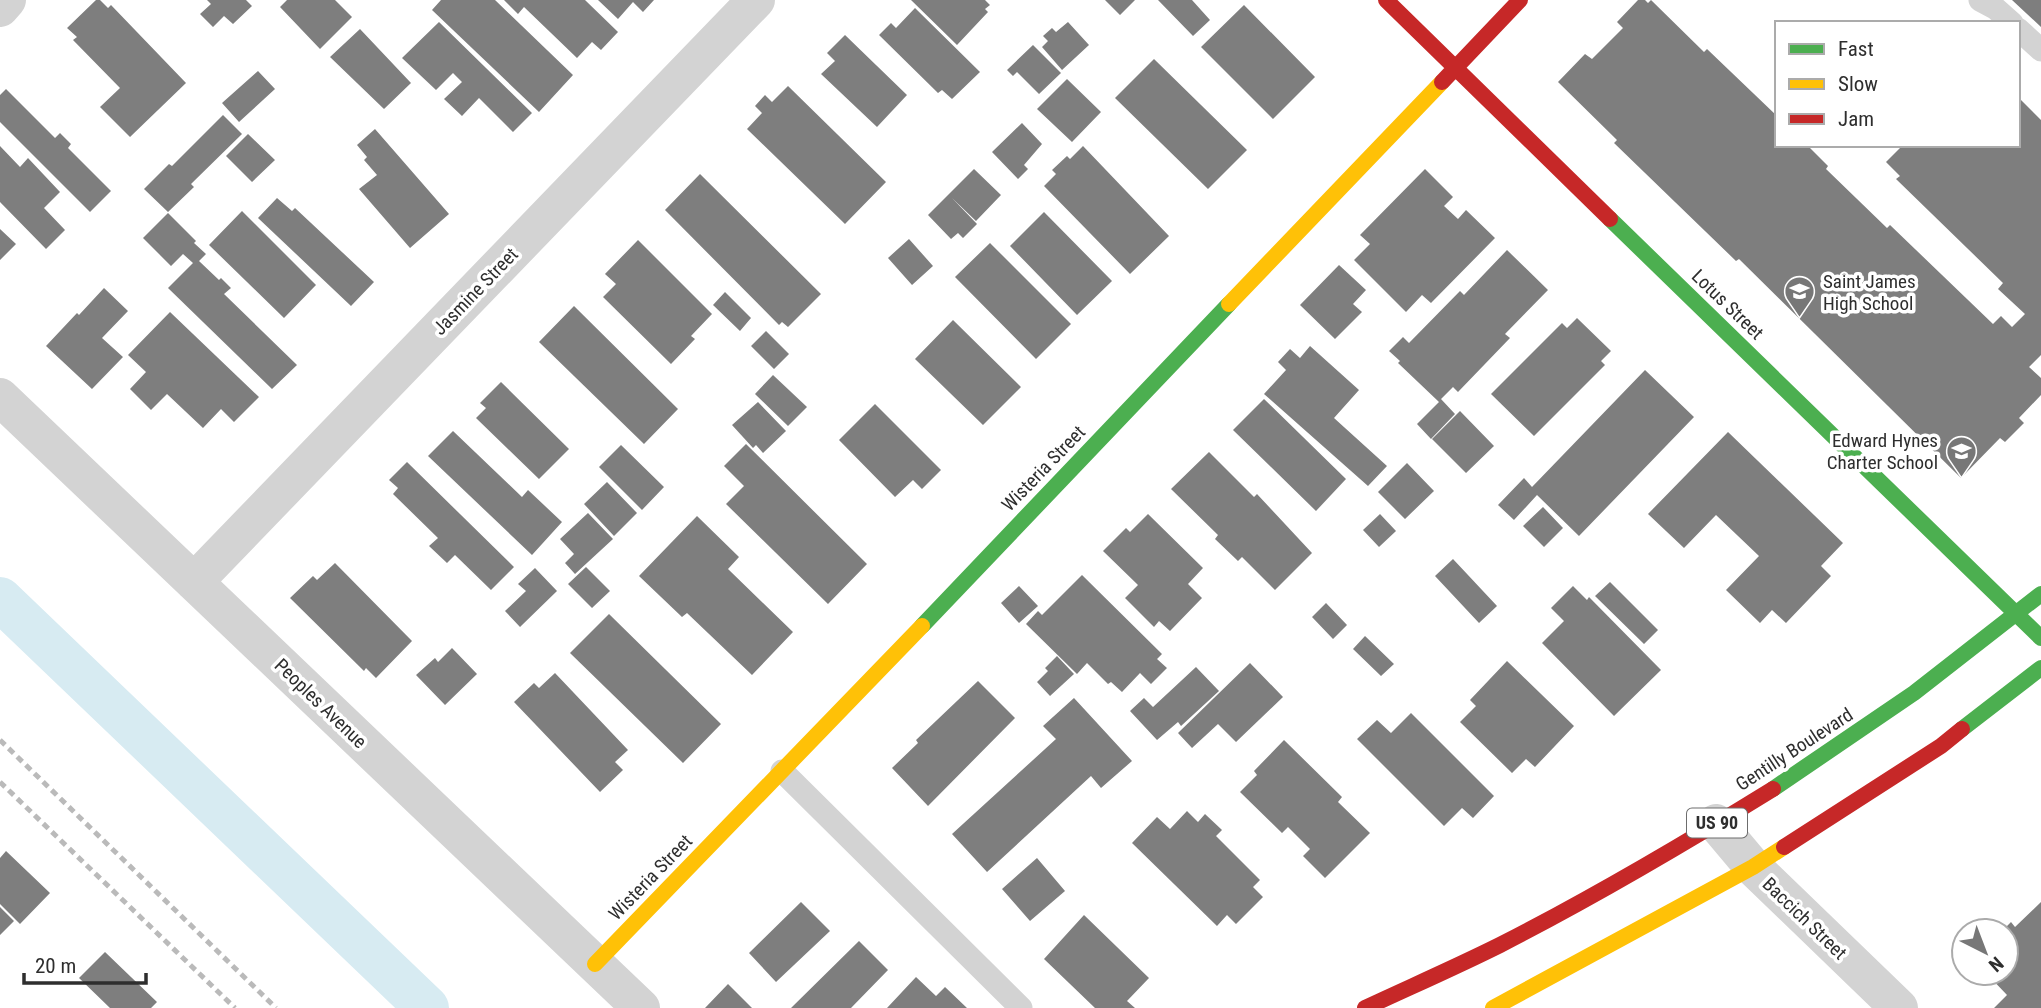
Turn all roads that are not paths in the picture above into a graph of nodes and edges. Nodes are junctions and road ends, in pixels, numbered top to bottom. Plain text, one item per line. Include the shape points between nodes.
1 (7, 0) edge
2 (757, 0) edge
3 (1386, 0) edge
4 (1520, 0) edge
5 (1980, 0) edge
6 (0, 8) edge
7 (2010, 21) edge
8 (2020, 31) edge
9 (2041, 50) edge
10 (1455, 67) junction
11 (0, 397) edge
12 (194, 582) junction
13 (2041, 594) edge
14 (2017, 614) junction
15 (2041, 638) edge
16 (2041, 668) edge
17 (782, 771) junction
18 (1716, 823) junction
19 (1753, 867) junction
20 (595, 964) junction
21 (641, 1008) edge
22 (1021, 1008) edge
23 (1365, 1008) edge
24 (1493, 1008) edge
25 (1899, 1008) edge

1 - 6 street
2 - 12 street, Jasmine Street
3 - 10 street, Lotus Street
4 - 10 street, Wisteria Street
5 - 7 lane
8 - 9 lane
10 - 14 street, Lotus Street
10 - 17 street, Wisteria Street
11 - 12 street, Peoples Avenue
12 - 20 street, Peoples Avenue
13 - 14 street, Gentilly Boulevard / US 90
14 - 15 street, Lotus Street
14 - 18 street, Gentilly Boulevard / US 90 via 1794,777
16 - 19 street, US 90 via 1941,746
17 - 20 street, Wisteria Street
17 - 22 lane
18 - 19 street, Baccich Street
18 - 23 street, Gentilly Boulevard / US 90 via 1499,945
19 - 24 street, US 90
19 - 25 street, Baccich Street
20 - 21 street, Peoples Avenue

